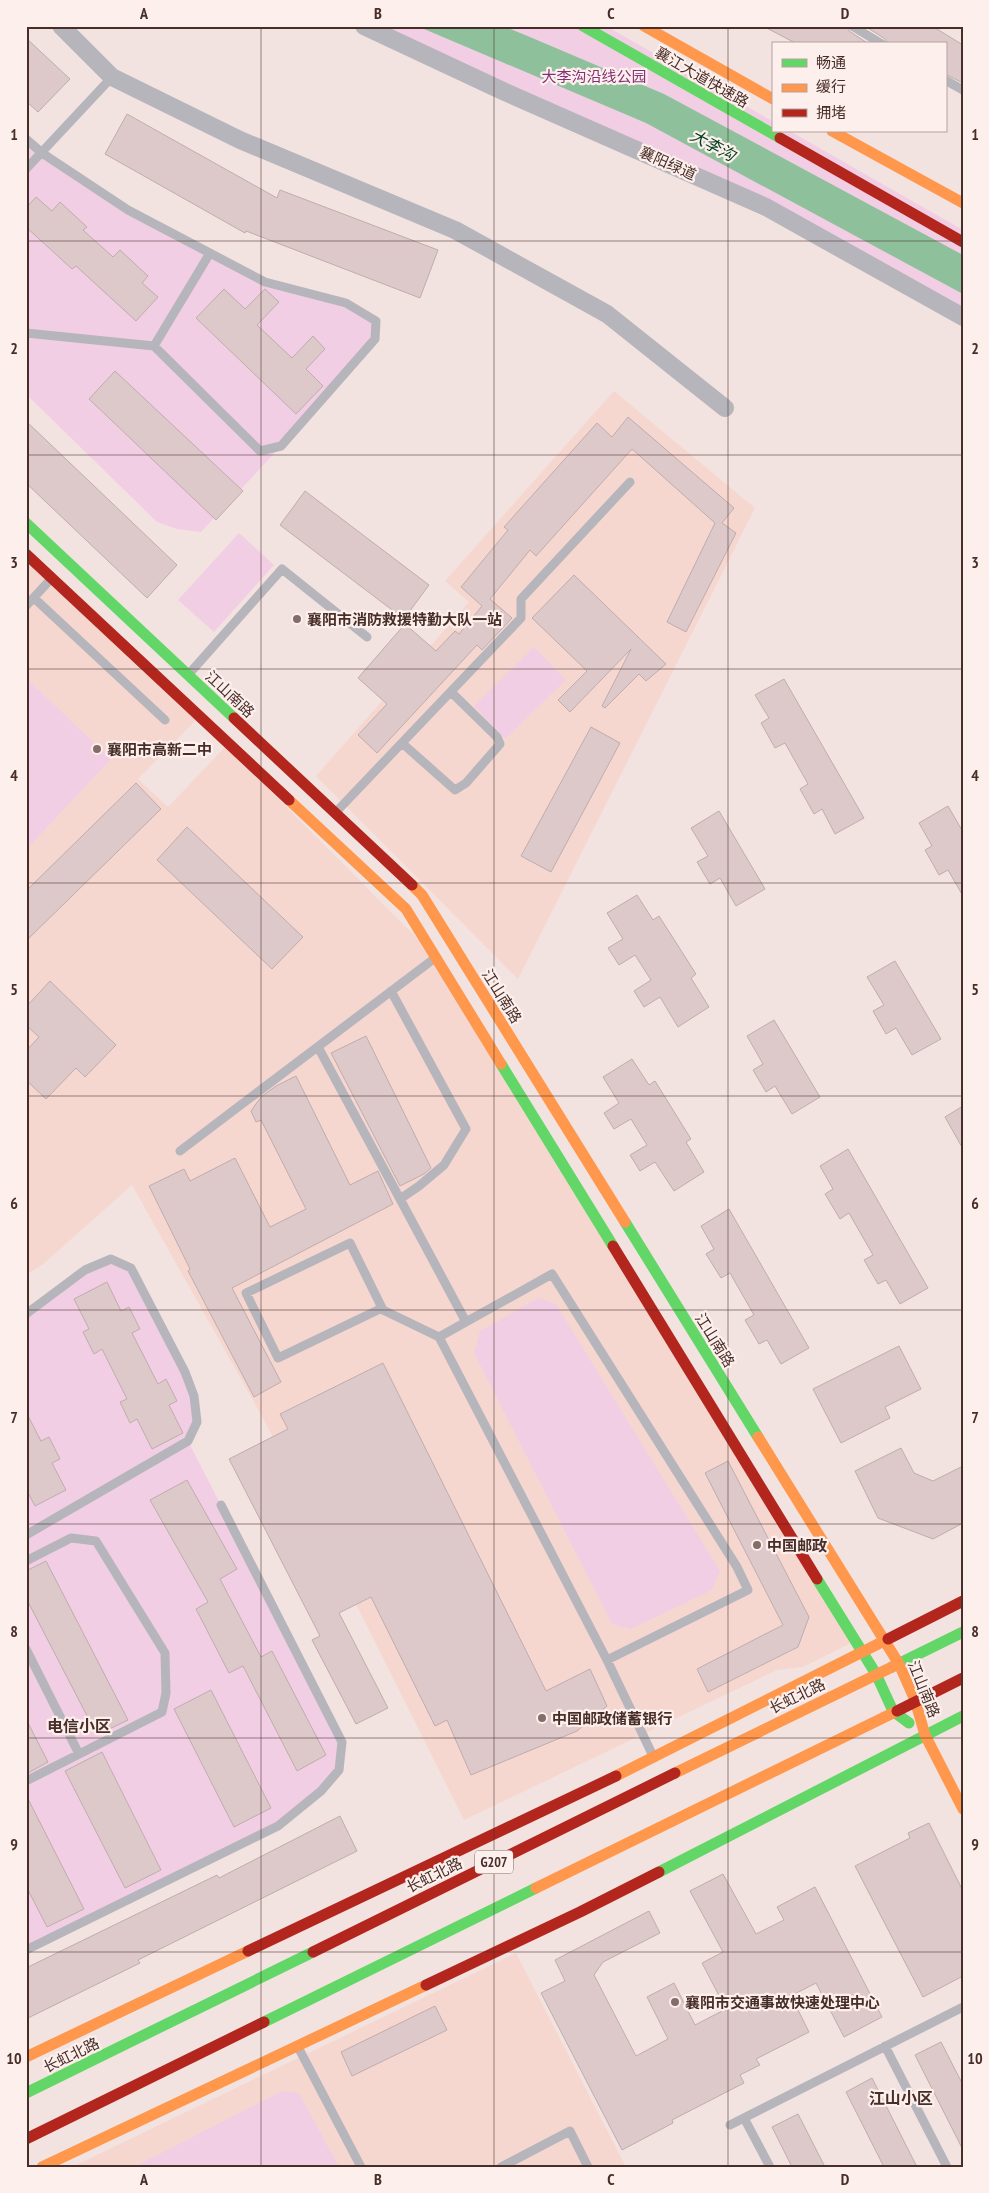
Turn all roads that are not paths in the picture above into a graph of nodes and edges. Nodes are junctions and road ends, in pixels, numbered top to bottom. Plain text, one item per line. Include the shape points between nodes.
1 (61, 26) edge
2 (364, 26) edge
3 (571, 26) edge
4 (583, 26) edge
5 (644, 26) edge
6 (852, 26) edge
7 (879, 42) edge
8 (112, 77) junction
9 (946, 81) edge
10 (963, 90) edge
11 (772, 98) edge
12 (772, 130) edge
13 (775, 132) edge
14 (834, 132) edge
15 (26, 139) edge
16 (42, 153) junction
17 (26, 169) edge
18 (963, 203) edge
19 (963, 230) edge
20 (963, 242) edge
21 (210, 253) junction
22 (963, 317) edge
23 (26, 333) edge
24 (154, 346) junction
25 (725, 408) dead end
26 (630, 482) dead end
27 (26, 523) edge
28 (26, 554) edge
29 (52, 578) junction
30 (34, 598) junction
31 (26, 606) edge
32 (367, 637) dead end
33 (188, 675) junction
34 (451, 692) junction
35 (165, 720) dead end
36 (402, 743) junction
37 (335, 813) junction
38 (436, 958) junction
39 (391, 991) junction
40 (318, 1047) junction
41 (180, 1152) dead end
42 (400, 1198) junction
43 (382, 1308) junction
44 (26, 1314) edge
45 (466, 1322) junction
46 (439, 1337) junction
47 (221, 1505) dead end
48 (26, 1535) edge
49 (26, 1561) edge
50 (963, 1601) edge
51 (963, 1632) edge
52 (884, 1640) junction
53 (26, 1650) edge
54 (862, 1652) junction
55 (607, 1660) junction
56 (899, 1664) junction
57 (876, 1674) junction
58 (963, 1678) edge
59 (915, 1700) junction
60 (893, 1711) junction
61 (963, 1716) edge
62 (926, 1734) junction
63 (79, 1754) junction
64 (654, 1758) junction
65 (26, 1781) edge
66 (963, 1809) edge
67 (26, 1950) edge
68 (963, 2007) edge
69 (297, 2045) junction
70 (885, 2046) junction
71 (26, 2057) edge
72 (26, 2093) edge
73 (744, 2118) junction
74 (730, 2125) dead end
75 (26, 2139) edge
76 (42, 2167) edge
77 (361, 2167) edge
78 (501, 2167) edge
79 (588, 2167) edge
80 (770, 2167) edge
81 (947, 2167) edge

1 - 8 street
2 - 22 street, 襄阳绿道 via 766,207
3 - 12 street
4 - 20 main road, 襄江大道快速路, bridge
5 - 11 main road, 襄江大道快速路
6 - 7 lane
8 - 16 lane
8 - 25 street via 240,140 456,230 607,314
9 - 10 lane
13 - 19 street
14 - 18 main road
15 - 16 lane
16 - 17 lane
16 - 21 lane via 128,210
21 - 24 lane
21 - 24 lane via 265,282 346,303 376,320 375,339 281,446 260,451
23 - 24 lane
26 - 34 lane via 521,599 521,618
27 - 33 main road, 江山南路
28 - 29 main road
29 - 30 lane
29 - 38 main road via 406,909
30 - 31 lane
30 - 35 lane
32 - 33 lane via 282,569
33 - 37 main road, 江山南路
34 - 36 lane
34 - 36 lane via 497,737 500,744 466,783 455,790
36 - 37 lane
37 - 52 main road, 江山南路 via 422,895
38 - 39 lane
38 - 54 main road
39 - 40 lane
39 - 42 lane via 466,1129 444,1165
40 - 41 lane
40 - 42 lane
42 - 45 lane
43 - 43 lane via 350,1242 246,1293 278,1358
43 - 46 lane
44 - 48 lane via 85,1270 111,1259 131,1268 184,1372 194,1396 197,1422 188,1441
45 - 46 lane
45 - 55 lane via 552,1274 737,1567 748,1590
46 - 55 lane
47 - 67 lane via 342,1742 339,1770 321,1791 278,1826
49 - 63 lane via 71,1538 96,1541 164,1653 166,1693 162,1712
50 - 52 main road
51 - 56 main road, 长虹北路 / G207
52 - 54 main road
52 - 56 main road, 江山南路
53 - 63 lane
54 - 57 main road
54 - 64 main road
55 - 64 lane
56 - 57 main road, 长虹北路 / G207
56 - 59 main road, 江山南路
57 - 60 main road
57 - 72 main road, 长虹北路 / G207
58 - 59 main road, G207
59 - 60 main road, G207
59 - 62 main road, 江山南路
60 - 62 main road, 江山南路
60 - 75 main road, G207
61 - 62 main road
62 - 66 main road
62 - 69 main road via 580,1912
63 - 65 lane
64 - 71 main road
68 - 70 lane
69 - 76 main road
69 - 77 lane
70 - 73 lane
70 - 81 lane
73 - 74 lane
73 - 80 lane
78 - 79 lane via 570,2131

